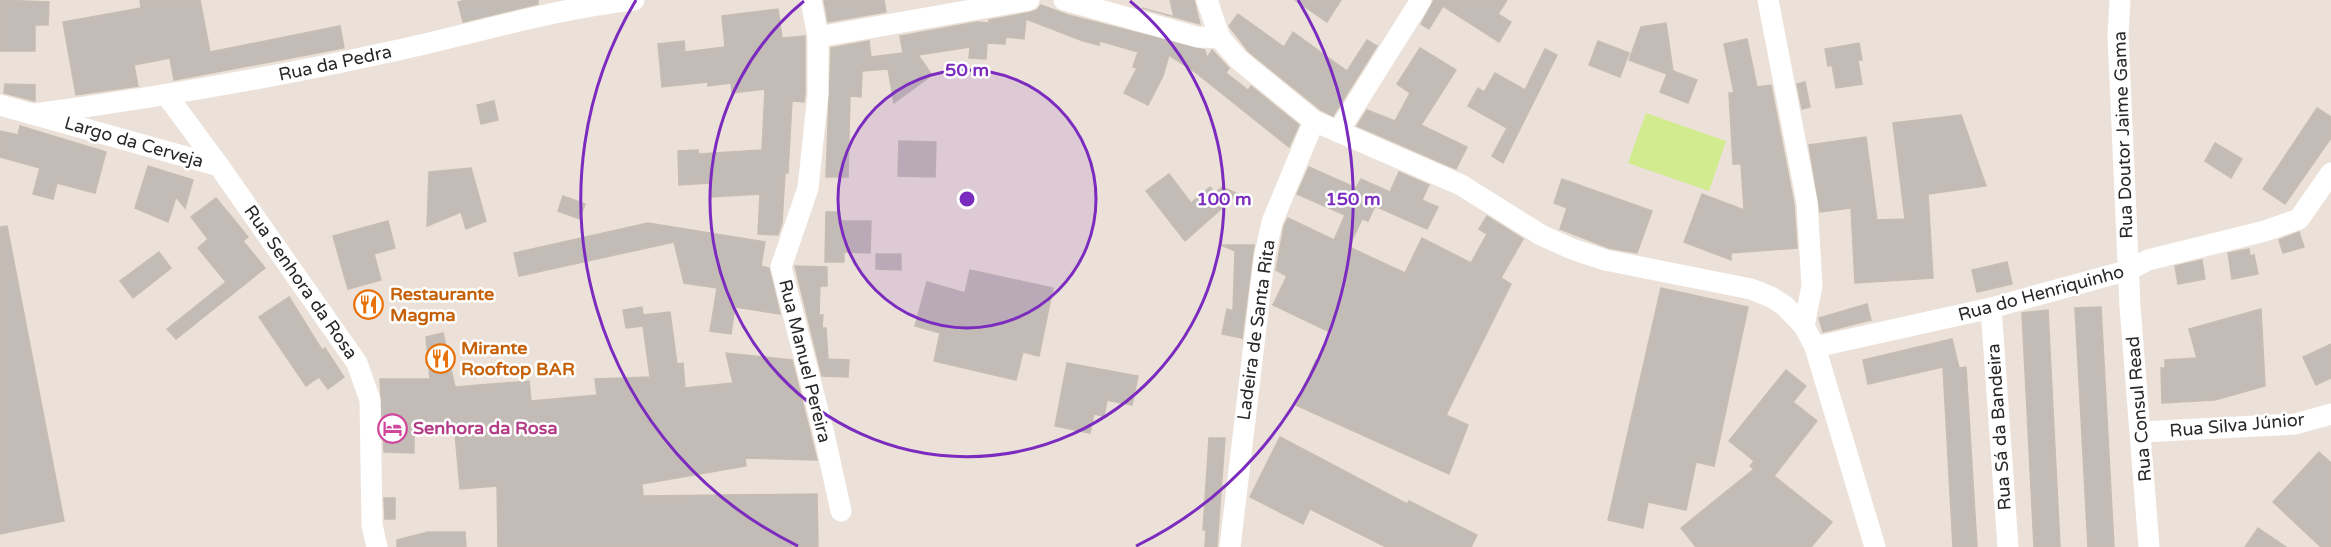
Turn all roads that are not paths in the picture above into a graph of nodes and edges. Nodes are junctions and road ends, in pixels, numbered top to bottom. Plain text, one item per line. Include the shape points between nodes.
1 (624, 0) edge
2 (811, 0) edge
3 (1029, 0) edge
4 (1064, 0) edge
5 (1207, 0) edge
6 (1421, 0) edge
7 (1768, 0) edge
8 (2120, 0) edge
9 (818, 37) junction
10 (1220, 38) junction
11 (168, 97) junction
12 (0, 105) edge
13 (34, 114) junction
14 (1314, 121) junction
15 (1338, 132) junction
16 (219, 166) junction
17 (2331, 173) edge
18 (2128, 270) junction
19 (1991, 308) junction
20 (1804, 326) junction
21 (1815, 347) junction
22 (2331, 414) edge
23 (2142, 432) junction
24 (841, 511) dead end
25 (377, 547) edge
26 (1230, 547) edge
27 (1875, 547) edge
28 (2008, 547) edge
29 (2149, 547) edge

1 - 11 street, Rua da Pedra
2 - 9 street, Rua Manuel Pereira
3 - 9 street
4 - 10 street via 1197,37
5 - 10 street
6 - 15 street
7 - 20 street via 1807,202 1812,286
8 - 18 street, Rua Doutor Jaime Gama via 2118,35
9 - 24 street, Rua Manuel Pereira via 818,94 808,188 781,267
10 - 14 street via 1257,76
11 - 13 street, Rua da Pedra
11 - 16 street, Largo da Cerveja
12 - 13 street, Largo da Cerveja
13 - 16 street, Largo da Cerveja
14 - 15 street
14 - 26 street, Ladeira de Santa Rita via 1272,222 1264,259
15 - 20 street via 1461,185 1541,235 1572,249 1605,260 1751,289 1785,306
16 - 25 street, Rua Senhora da Rosa via 357,363 370,400 372,525
17 - 18 street, Rua do Henriquinho via 2299,219 2148,260
18 - 19 street, Rua do Henriquinho
18 - 23 street, Rua Consul Read
19 - 21 street, Rua do Henriquinho
19 - 28 street, Rua Sá da Bandeira
20 - 21 street
21 - 27 street
22 - 23 street, Rua Silva Júnior via 2295,424
23 - 29 street, Rua Consul Read

